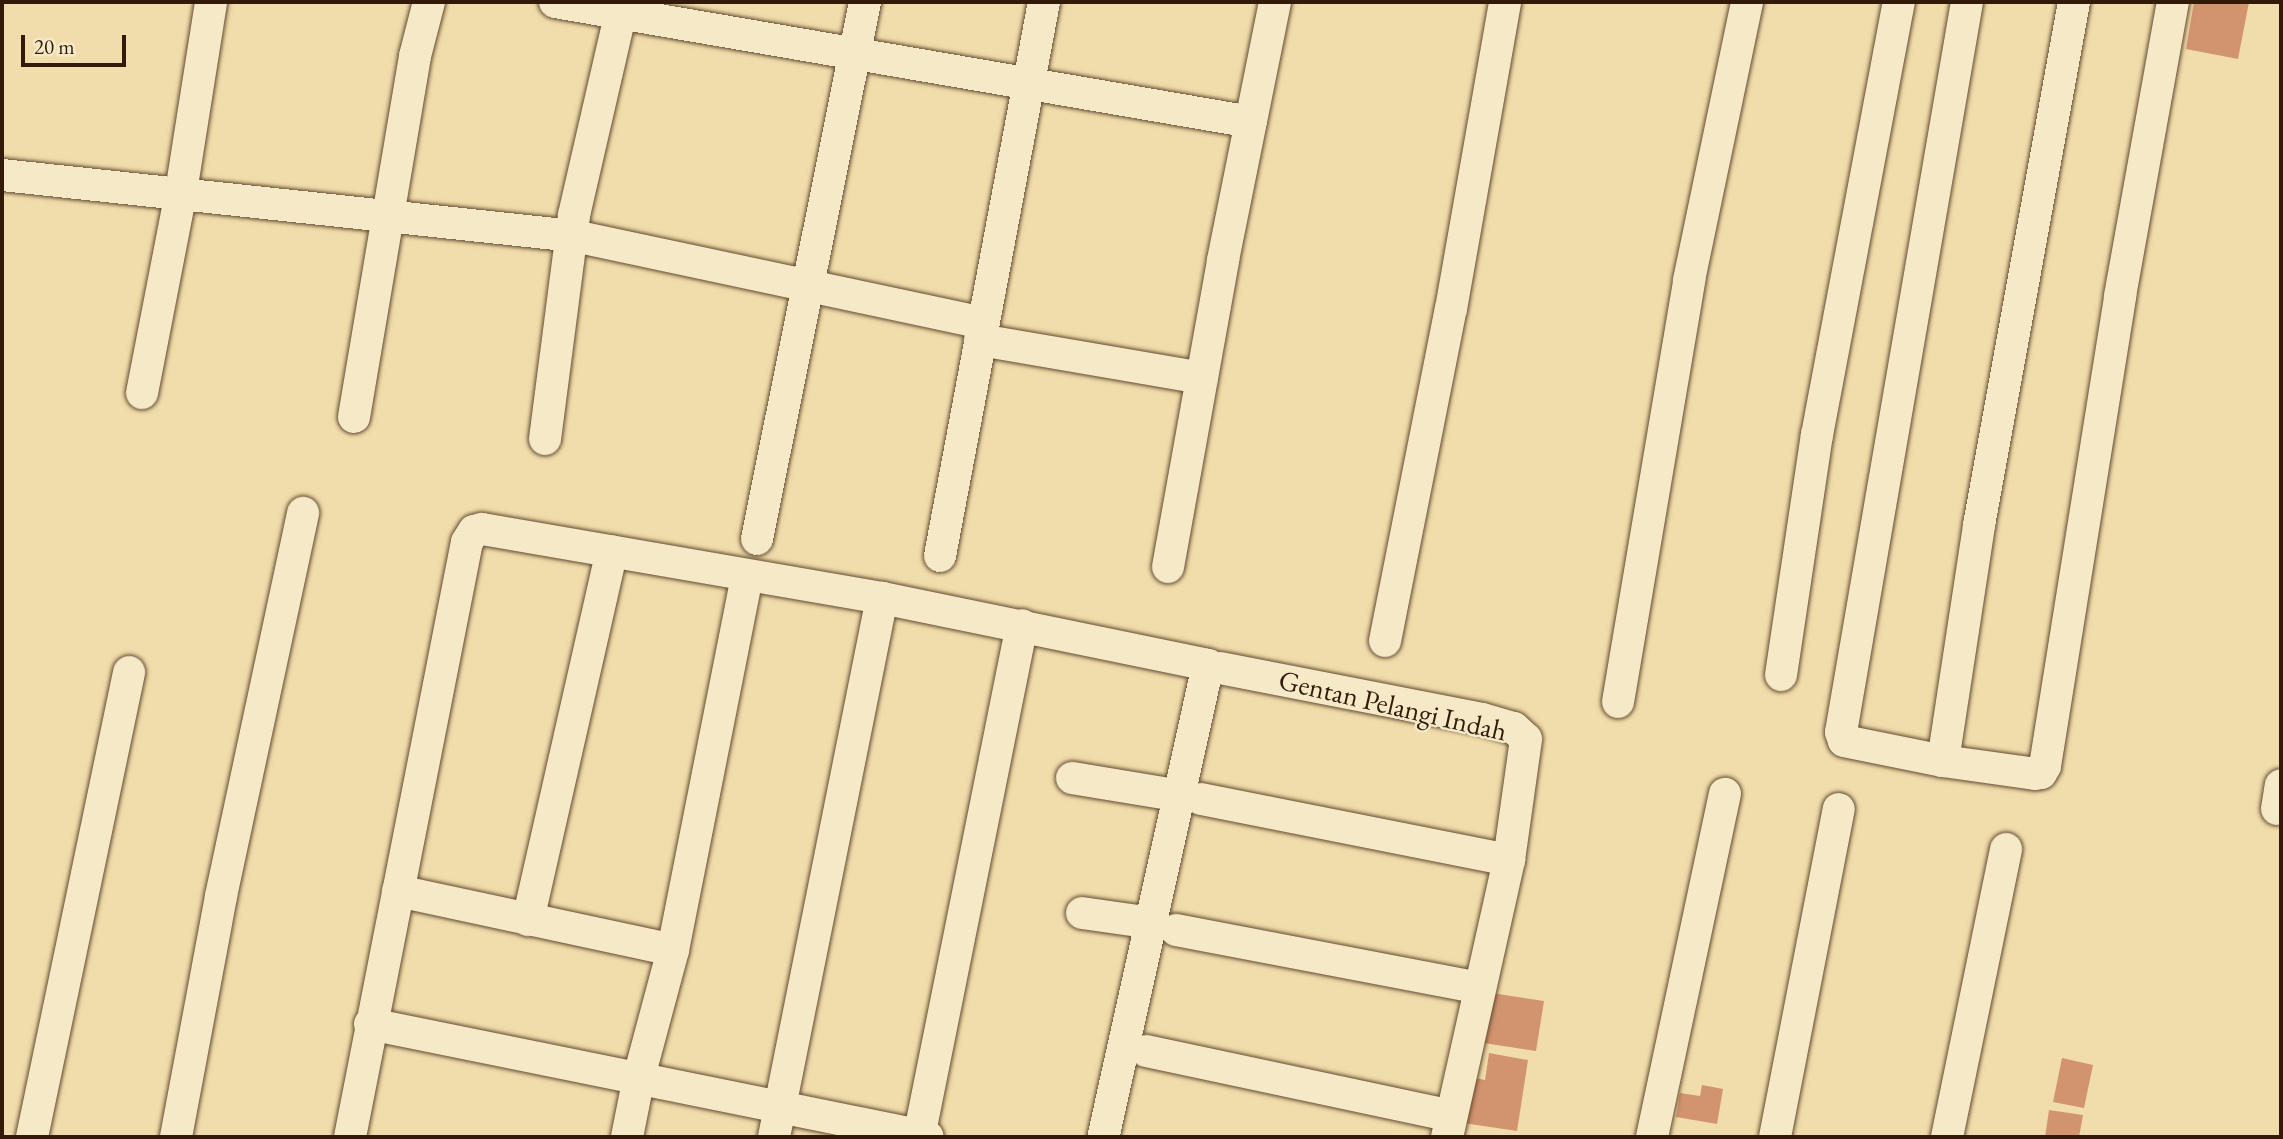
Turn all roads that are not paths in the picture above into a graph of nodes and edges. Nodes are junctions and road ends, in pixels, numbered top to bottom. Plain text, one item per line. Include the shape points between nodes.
1 (211, 2) edge
2 (429, 2) edge
3 (555, 2) edge
4 (865, 2) edge
5 (1044, 2) edge
6 (1275, 2) edge
7 (1505, 2) edge
8 (1747, 2) edge
9 (1899, 2) edge
10 (1967, 2) edge
11 (2074, 2) edge
12 (2173, 2) edge
13 (622, 6) edge
14 (855, 54) junction
15 (1029, 82) junction
16 (1251, 122) junction
17 (2, 175) edge
18 (181, 192) junction
19 (389, 217) junction
20 (574, 236) junction
21 (808, 286) junction
22 (981, 331) junction
23 (1202, 378) junction
24 (142, 393) dead end
25 (354, 417) dead end
26 (545, 439) dead end
27 (303, 513) dead end
28 (757, 539) dead end
29 (612, 551) junction
30 (940, 556) dead end
31 (1168, 567) dead end
32 (747, 576) junction
33 (882, 598) junction
34 (1022, 625) junction
35 (1385, 641) dead end
36 (1220, 668) dead end
37 (128, 672) dead end
38 (1781, 675) dead end
39 (1618, 702) dead end
40 (1943, 761) junction
41 (1072, 778) dead end
42 (1725, 794) dead end
43 (1191, 798) junction
44 (1839, 809) dead end
45 (2006, 849) dead end
46 (1509, 860) junction
47 (398, 891) junction
48 (1082, 913) dead end
49 (528, 920) junction
50 (1164, 926) junction
51 (673, 950) junction
52 (1479, 988) junction
53 (370, 1024) junction
54 (1146, 1051) dead end
55 (639, 1077) junction
56 (781, 1105) junction
57 (1449, 1127) edge
58 (32, 1137) edge
59 (176, 1137) edge
60 (350, 1137) edge
61 (627, 1137) edge
62 (774, 1137) edge
63 (922, 1137) edge
64 (1103, 1137) edge
65 (1652, 1137) edge
66 (1776, 1137) edge
67 (1947, 1137) edge

1 - 18 street
2 - 19 street via 415,56
3 - 13 street
4 - 14 street
5 - 15 street
6 - 16 street
7 - 35 street via 1451,309
8 - 39 street via 1689,280
9 - 38 street via 1817,435
10 - 40 street via 1841,732 1844,741
11 - 40 street via 1979,525
12 - 40 street via 2120,296 2045,766 2035,774
13 - 14 street
13 - 20 street
14 - 15 street
14 - 21 street
15 - 16 street
15 - 22 street
16 - 23 street
17 - 18 street
18 - 19 street
18 - 24 street
19 - 20 street
19 - 25 street
20 - 21 street
20 - 26 street
21 - 22 street
21 - 28 street
22 - 23 street
22 - 30 street
23 - 31 street
27 - 59 street via 221,896
29 - 32 street
29 - 47 street via 482,529 469,537
29 - 49 street
32 - 33 street
32 - 51 street
33 - 34 street
33 - 56 street
34 - 43 street via 1208,665
34 - 63 street
36 - 46 street, Gentan Pelangi Indah via 1514,728 1526,739 1526,747
37 - 58 street
41 - 43 street
42 - 65 street
43 - 46 street
43 - 50 street
44 - 66 street
45 - 67 street
46 - 52 street, Gentan Pelangi Indah
47 - 49 street
47 - 53 street
48 - 50 street
49 - 51 street
50 - 52 street
50 - 64 street
51 - 55 street
52 - 57 street, Gentan Pelangi Indah
53 - 55 street
53 - 60 street
54 - 57 street, Gentan Pelangi Indah
55 - 56 street
55 - 61 street
56 - 62 street
56 - 63 street

